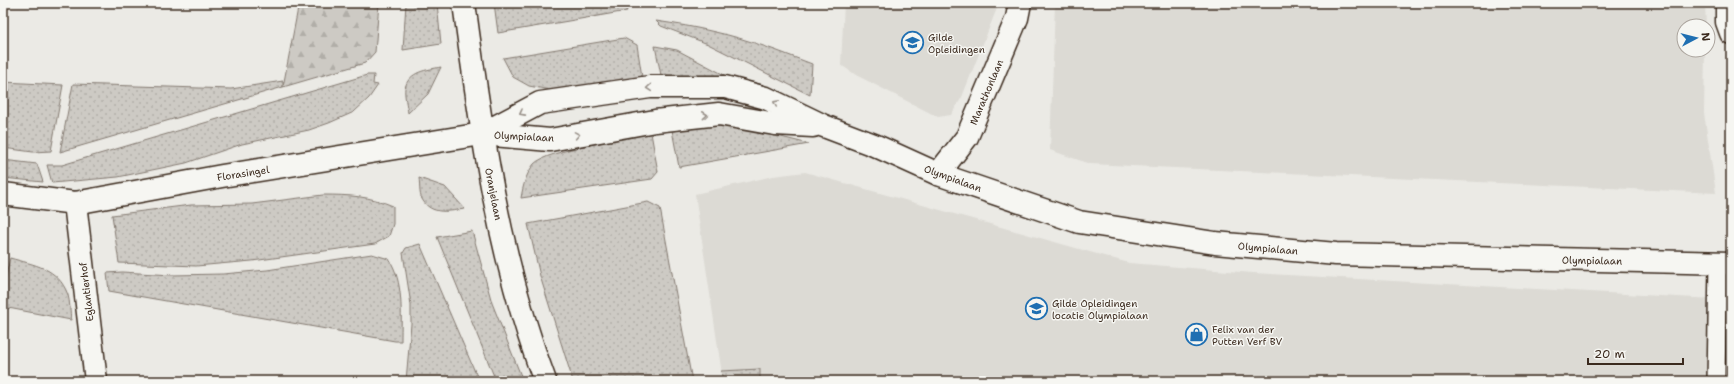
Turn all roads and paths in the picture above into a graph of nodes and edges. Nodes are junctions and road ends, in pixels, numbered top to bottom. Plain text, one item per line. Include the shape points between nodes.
1 (464, 3) edge
2 (1020, 3) edge
3 (1727, 3) edge
4 (1731, 33) edge
5 (824, 126) junction
6 (482, 134) junction
7 (938, 174) junction
8 (3, 194) edge
9 (75, 203) junction
10 (1724, 263) edge
11 (96, 381) edge
12 (545, 381) edge
13 (1716, 381) edge

1 - 6 street, Oranjelaan
2 - 7 street, Marathonlaan via 1017,18 967,137
3 - 4 street via 1727,22
6 -> 5 street, Olympialaan via 550,140 655,121 719,114 775,124
5 -> 6 street, Olympialaan via 766,98 725,87 650,87 540,103
5 - 7 street, Olympialaan
6 - 9 street, Florasingel via 222,176
6 - 12 street, Oranjelaan via 496,209 512,274
7 - 10 street, Olympialaan via 1079,222 1215,243 1336,254
8 - 9 street, Florasingel
9 - 11 street, Eglantierhof
10 - 13 lane

